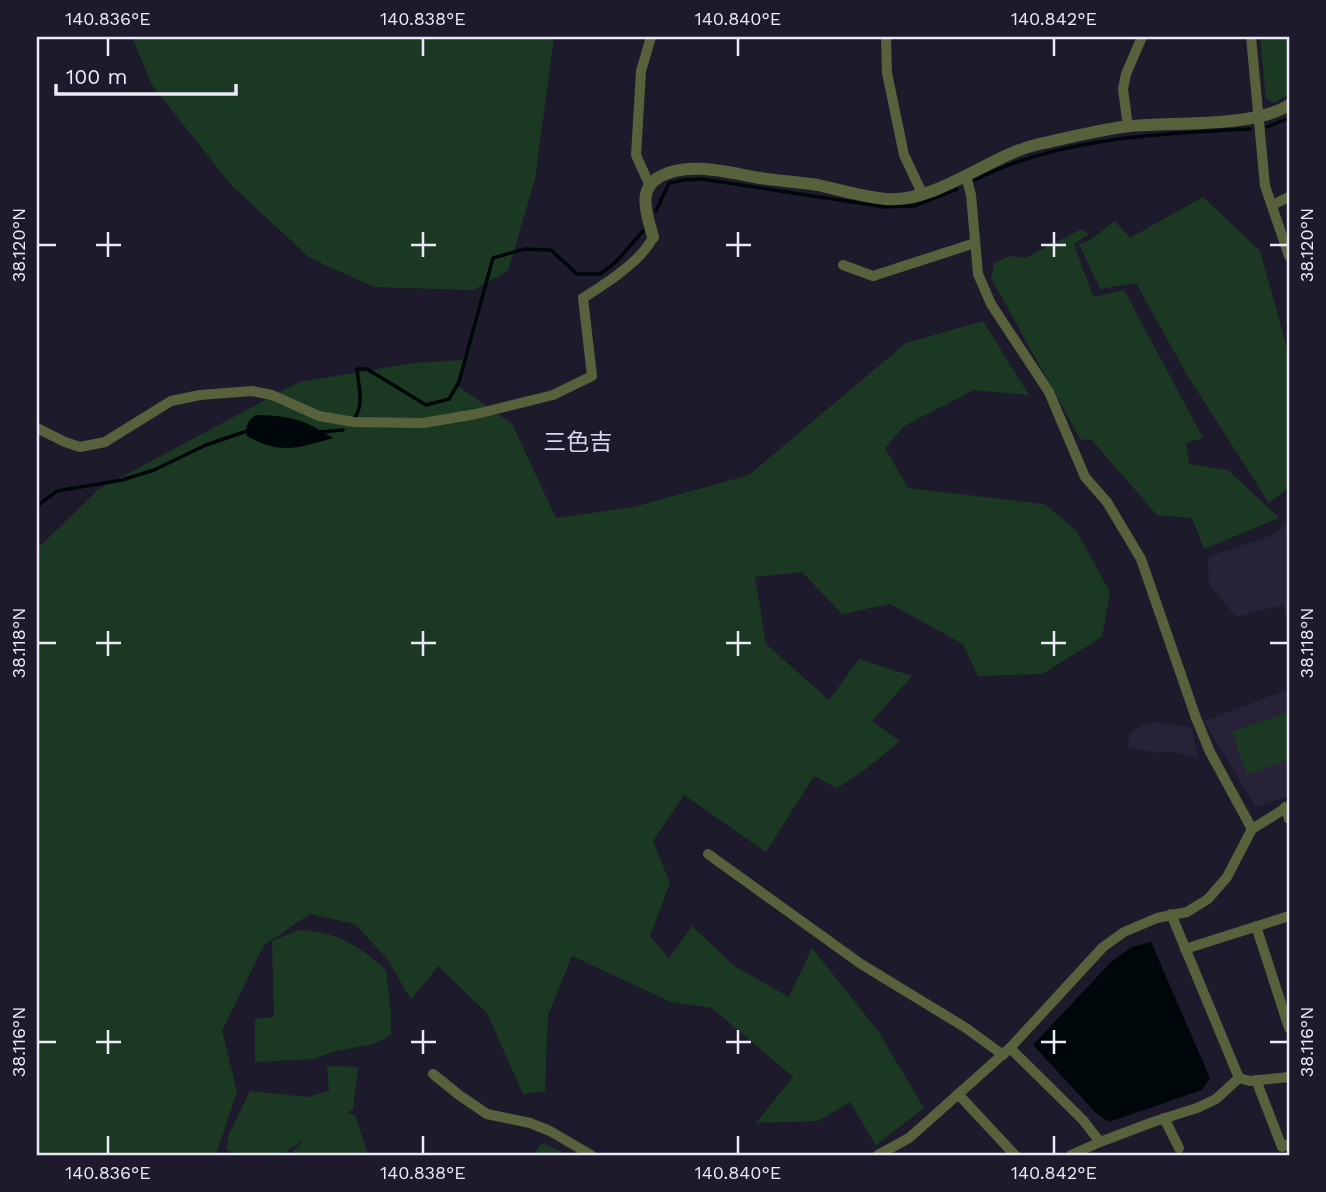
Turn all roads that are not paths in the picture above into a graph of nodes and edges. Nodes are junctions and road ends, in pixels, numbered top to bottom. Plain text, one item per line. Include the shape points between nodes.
1 (651, 37) edge
2 (886, 37) edge
3 (1142, 37) edge
4 (1251, 37) edge
5 (1289, 105) edge
6 (1257, 118) junction
7 (1128, 127) junction
8 (966, 176) junction
9 (649, 184) junction
10 (923, 195) junction
11 (1289, 197) edge
12 (1272, 205) junction
13 (653, 237) joint
14 (975, 243) junction
15 (1289, 256) edge
16 (843, 265) dead end
17 (37, 428) edge
18 (1287, 807) edge
19 (1289, 819) edge
20 (1252, 829) junction
21 (708, 854) dead end
22 (1171, 914) junction
23 (1289, 916) edge
24 (1256, 926) junction
25 (1185, 949) junction
26 (1289, 1028) edge
27 (1007, 1051) junction
28 (433, 1074) dead end
29 (1289, 1077) edge
30 (1239, 1078) junction
31 (1256, 1080) junction
32 (958, 1094) junction
33 (1164, 1118) junction
34 (1100, 1142) junction
35 (1289, 1144) edge
36 (1179, 1148) dead end
37 (591, 1155) edge
38 (878, 1155) edge
39 (1014, 1155) edge
40 (1071, 1155) edge

1 - 9 street via 641,71 636,155
2 - 10 street via 887,73 904,155
3 - 7 street via 1123,89
4 - 6 street
5 - 6 street
6 - 7 street
6 - 12 street via 1265,186
7 - 8 street via 1035,145
8 - 10 street
8 - 14 street
9 - 10 street via 678,170 701,170 813,184 886,199
9 - 13 street via 645,204
11 - 12 street
12 - 15 street
13 - 17 street via 648,248 583,298 592,376 553,395 423,423 354,422 319,416 253,391 171,401 106,442 80,447
14 - 16 street via 873,276
14 - 20 street via 978,274 991,304 1049,392 1085,477 1107,502 1141,559 1196,718
18 - 19 street
18 - 20 street
20 - 22 street via 1227,877 1208,899 1187,912
21 - 27 street via 861,964
22 - 25 street
22 - 27 street via 1124,932 1103,947
23 - 24 street
24 - 25 street
24 - 26 street
25 - 30 street
27 - 32 street
27 - 34 street via 1083,1120
28 - 37 street via 488,1114 530,1123
29 - 31 street
30 - 31 street
30 - 33 street via 1216,1099
31 - 35 street via 1282,1147
32 - 38 street via 909,1138
32 - 39 street
33 - 34 street
33 - 36 street
34 - 40 street

